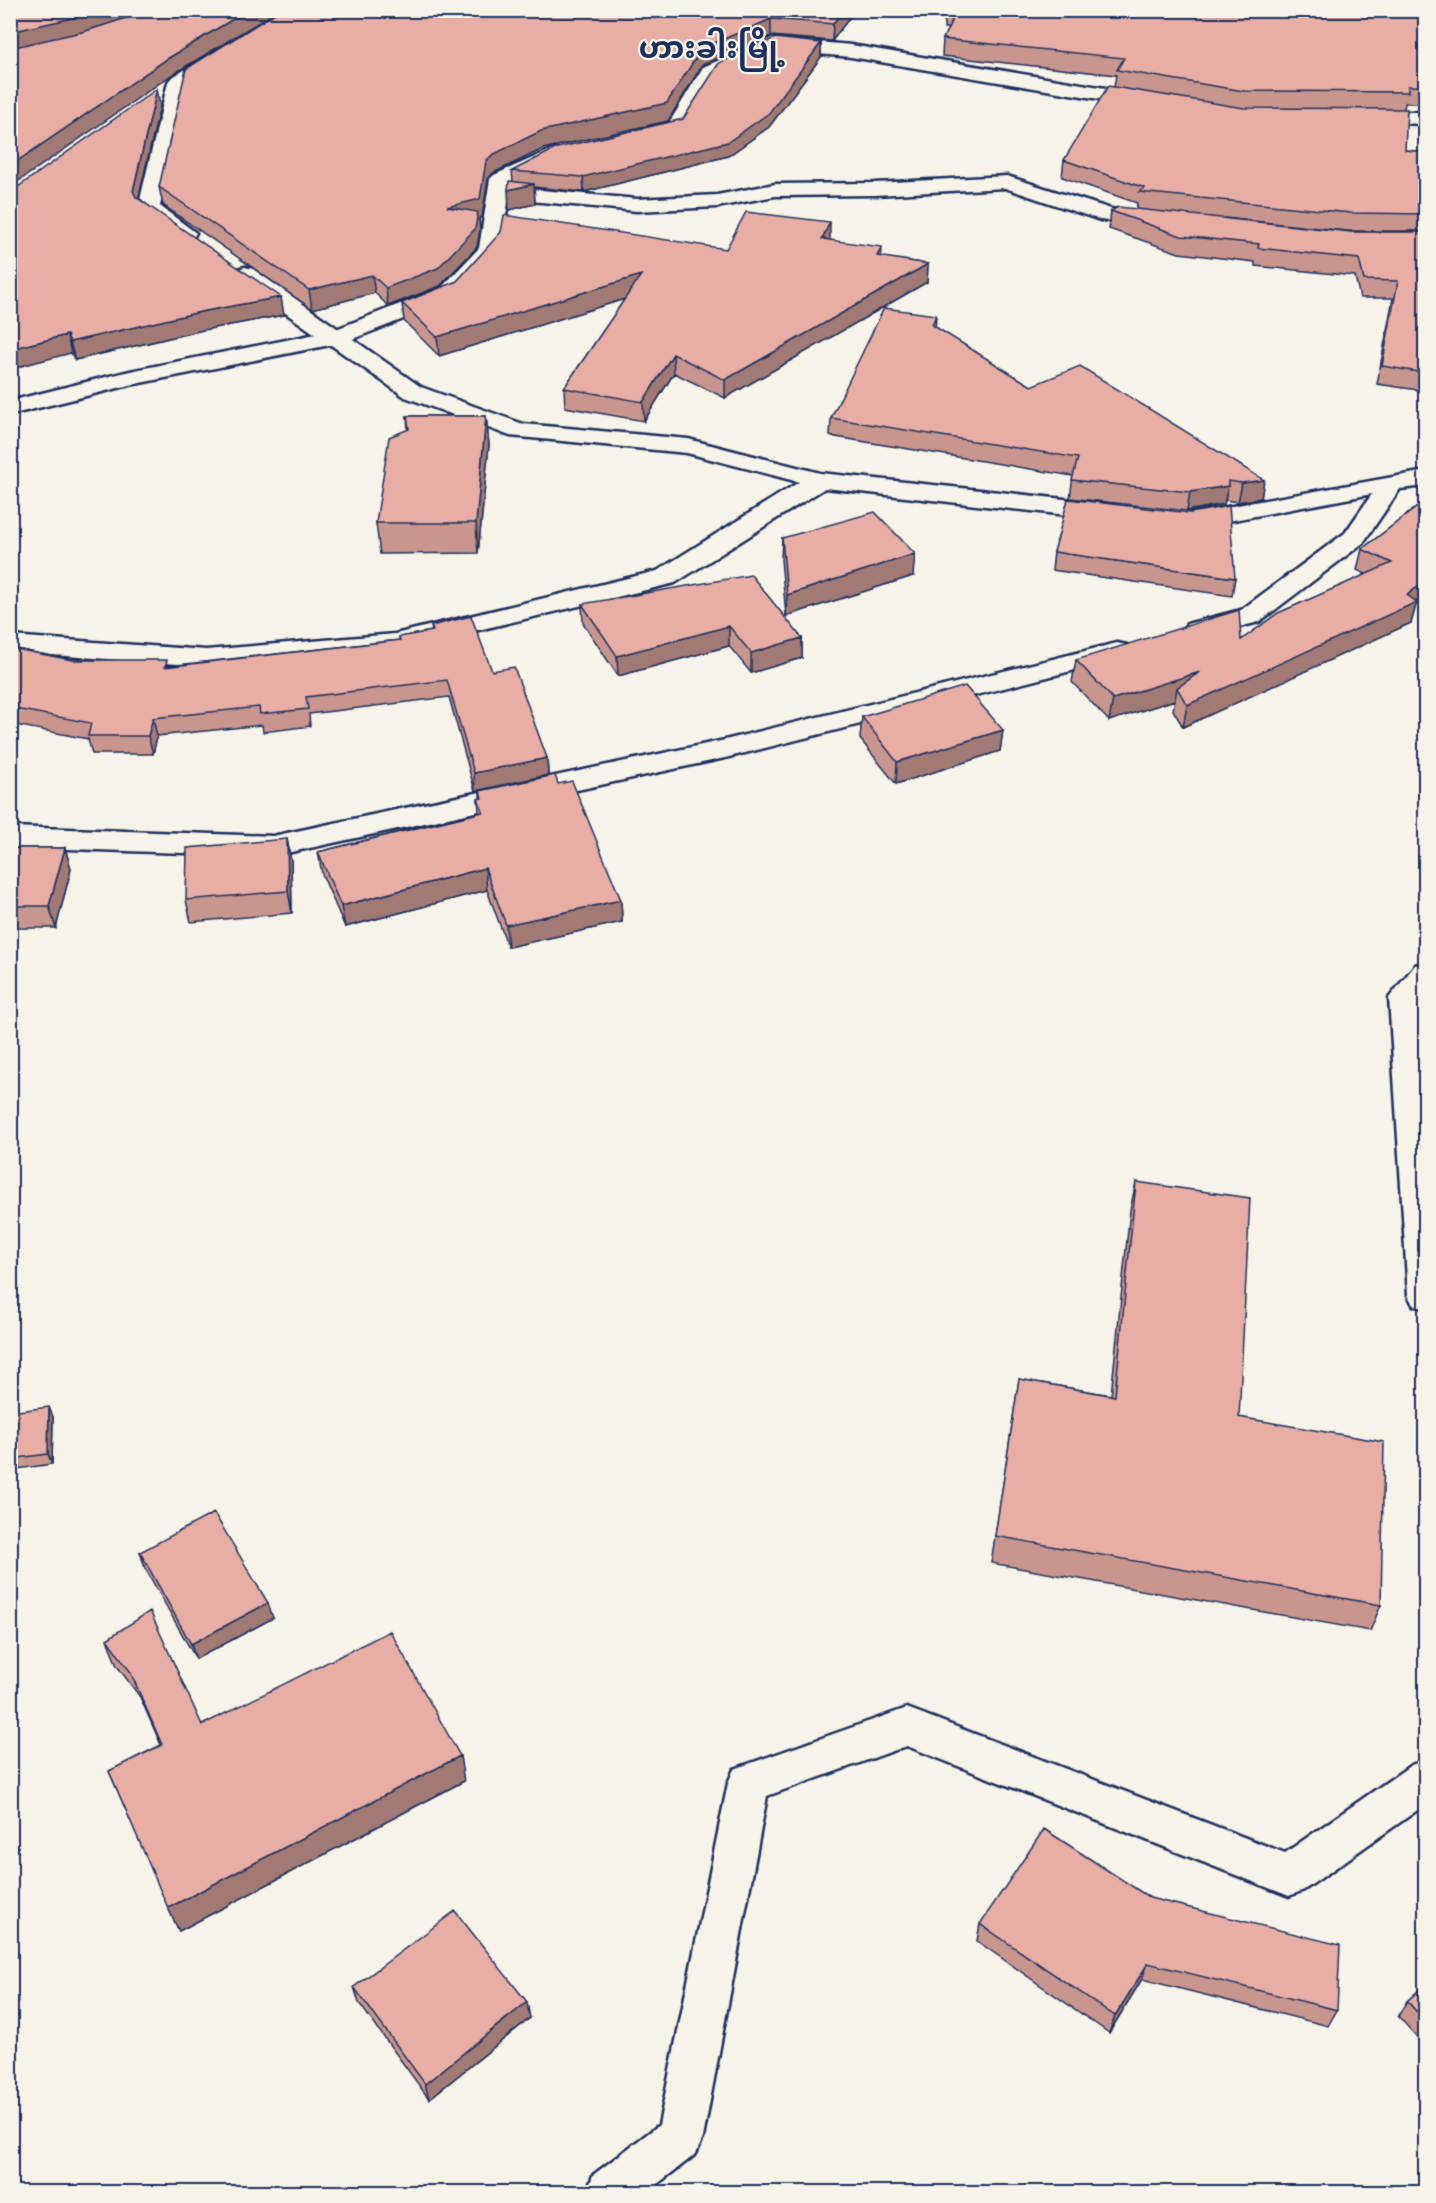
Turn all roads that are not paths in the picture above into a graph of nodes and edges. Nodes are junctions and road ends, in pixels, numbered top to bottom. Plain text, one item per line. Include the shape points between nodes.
1 (298, 10) edge
2 (178, 82) junction
3 (158, 96) edge
4 (1172, 105) edge
5 (1345, 118) edge
6 (1425, 118) edge
7 (619, 140) edge
8 (573, 150) edge
9 (499, 192) junction
10 (1179, 223) edge
11 (206, 247) edge
12 (224, 260) edge
13 (337, 337) junction
14 (10, 408) edge
15 (1425, 478) edge
16 (820, 480) junction
17 (1392, 483) junction
18 (10, 644) edge
19 (10, 837) edge
20 (1425, 973) edge
21 (1425, 1295) edge
22 (1425, 1779) edge
23 (610, 2193) edge

1 - 2 street
2 - 3 street
2 - 11 street via 149,208
4 - 7 street via 851,51 772,44 710,71 676,127
5 - 6 street
8 - 9 street via 550,155 501,179
9 - 10 street via 637,205 717,201 775,190 1007,182 1108,215
9 - 13 street via 490,249 449,293
12 - 13 street
13 - 14 street via 130,378
13 - 16 street via 413,392 519,431 687,446
15 - 17 street
16 - 17 street via 1187,521
16 - 18 street via 666,576 395,642 206,658
17 - 19 street via 1354,538 1250,616 950,694 725,749 273,846
20 - 21 street via 1406,998
22 - 23 street via 1289,1875 907,1727 749,1783 680,2138

